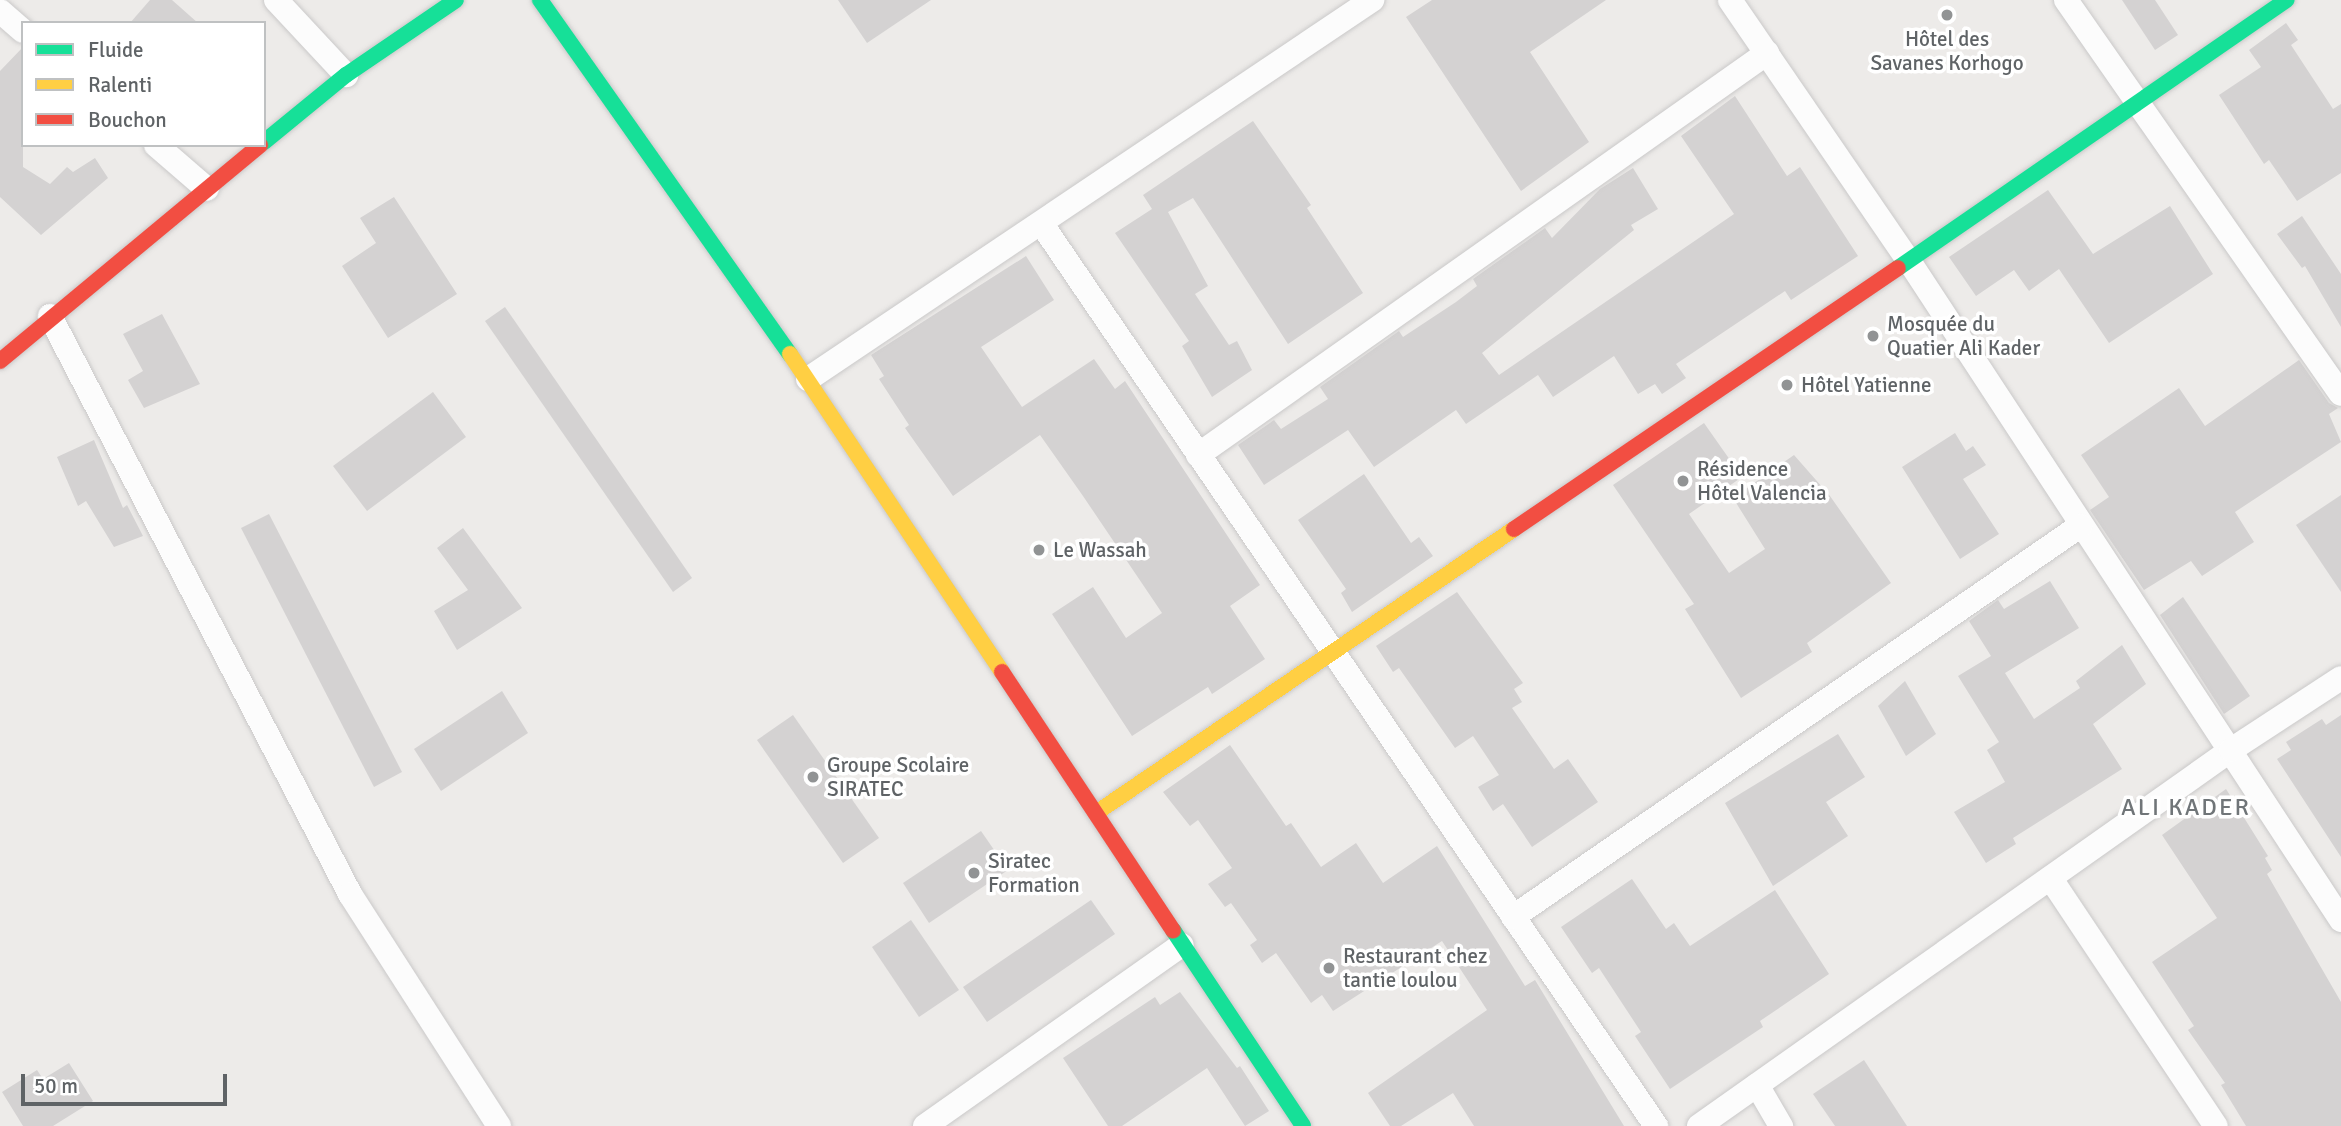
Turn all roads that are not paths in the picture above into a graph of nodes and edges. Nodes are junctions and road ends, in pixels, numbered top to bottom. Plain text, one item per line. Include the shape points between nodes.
1 (276, 0) edge
2 (456, 0) edge
3 (540, 0) edge
4 (1372, 0) edge
5 (1730, 0) edge
6 (2066, 0) edge
7 (2286, 0) edge
8 (0, 11) edge
9 (21, 29) edge
10 (1767, 53) junction
11 (346, 75) junction
12 (2140, 104) junction
13 (266, 140) edge
14 (158, 147) edge
15 (258, 147) edge
16 (206, 189) junction
17 (1041, 223) junction
18 (1909, 261) junction
19 (50, 316) junction
20 (0, 361) edge
21 (808, 379) junction
22 (2341, 394) edge
23 (1198, 455) junction
24 (2080, 526) junction
25 (1333, 652) junction
26 (2341, 678) edge
27 (2231, 750) junction
28 (1096, 813) junction
29 (2051, 878) junction
30 (1513, 917) junction
31 (2341, 920) edge
32 (1182, 945) junction
33 (1757, 1085) junction
34 (499, 1126) edge
35 (925, 1126) edge
36 (1303, 1126) edge
37 (1656, 1126) edge
38 (1699, 1126) edge
39 (1781, 1126) edge
40 (2216, 1126) edge

1 - 11 street
2 - 11 street
3 - 21 street
4 - 17 street
5 - 10 street
6 - 12 street
7 - 12 street
8 - 9 street
10 - 18 street
10 - 23 street
11 - 13 street
12 - 18 street
12 - 22 street
14 - 16 street
15 - 16 street
16 - 19 street
17 - 21 street
17 - 23 street
18 - 24 street
18 - 25 street
19 - 20 street
19 - 34 street via 351,894
21 - 28 street
23 - 25 street
24 - 27 street
24 - 30 street
25 - 28 street
25 - 30 street
26 - 27 street
27 - 29 street
27 - 31 street
28 - 32 street
29 - 33 street
29 - 40 street
30 - 37 street
32 - 35 street
32 - 36 street
33 - 38 street
33 - 39 street

